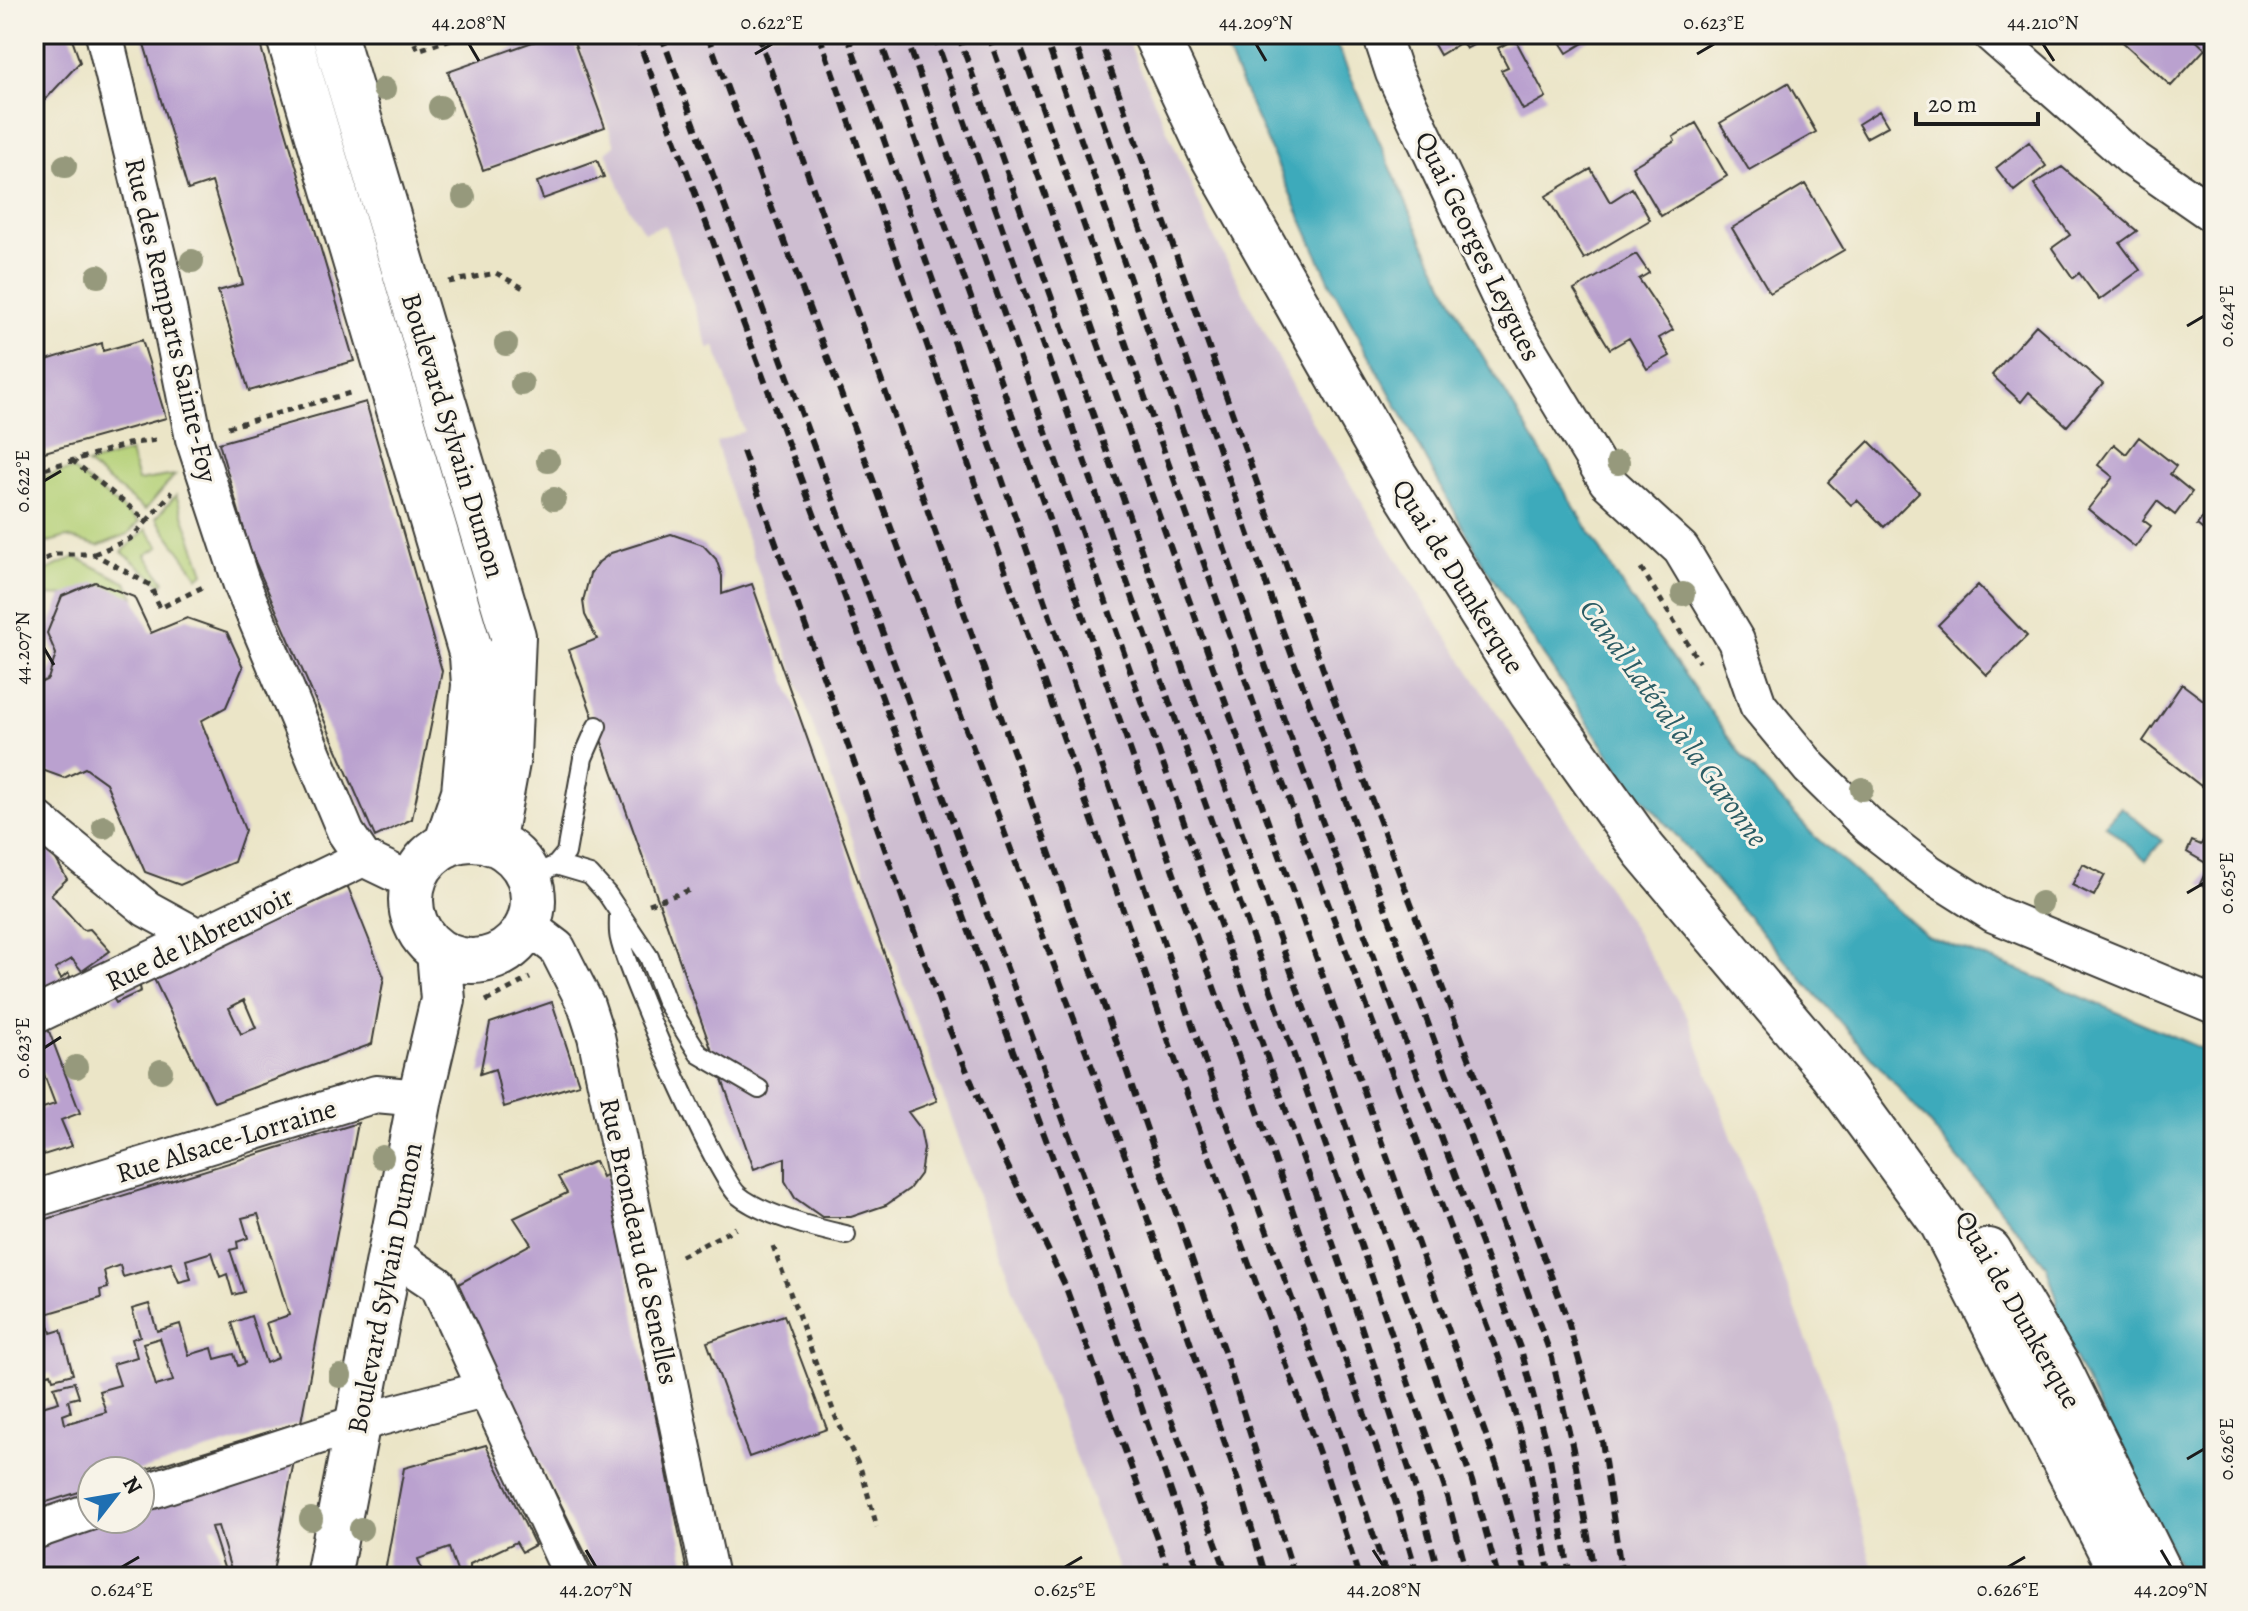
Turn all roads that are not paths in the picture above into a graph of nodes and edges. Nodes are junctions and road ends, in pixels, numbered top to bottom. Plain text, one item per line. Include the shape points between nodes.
1 (104, 34) edge
2 (288, 34) edge
3 (334, 34) edge
4 (1155, 34) edge
5 (1381, 34) edge
6 (1991, 34) edge
7 (2214, 215) edge
8 (597, 726) dead end
9 (34, 817) edge
10 (492, 843) junction
11 (446, 845) junction
12 (363, 858) junction
13 (542, 871) junction
14 (413, 882) junction
15 (619, 915) junction
16 (528, 926) junction
17 (198, 937) junction
18 (459, 979) junction
19 (2214, 1005) edge
20 (34, 1016) edge
21 (1832, 1073) junction
22 (759, 1089) dead end
23 (420, 1098) junction
24 (34, 1199) edge
25 (846, 1235) dead end
26 (390, 1253) junction
27 (487, 1389) junction
28 (358, 1423) junction
29 (156, 1489) edge
30 (76, 1517) edge
31 (34, 1531) edge
32 (328, 1577) edge
33 (573, 1577) edge
34 (710, 1577) edge
35 (2124, 1577) edge
36 (2162, 1577) edge

1 - 12 street, Rue des Remparts Sainte-Foy via 194,439 241,582 346,833
2 - 11 street via 472,656 464,792
3 - 10 street, Boulevard Sylvain Dumon via 513,636 508,757
4 - 21 street, Quai de Dunkerque via 1212,155 1395,476 1531,692 1644,850
5 - 19 street, Quai Georges Leygues via 1394,73 1512,323 1607,481 1681,549 1736,641 1758,705 1810,768 1870,827 1994,914
6 - 7 street via 2132,158
8 - 13 lane via 583,758 569,843
9 - 17 street via 147,909
10 - 11 street via 461,840
10 - 13 street
11 - 14 street via 426,860
12 - 14 street
12 - 17 street, Rue de l'Abreuvoir
13 - 15 lane via 590,875
13 - 16 street
14 - 18 street via 416,925
15 - 22 lane via 649,957 666,1001 699,1054
15 - 25 lane via 620,939 658,1038 735,1193
16 - 18 street via 501,955
16 - 34 street, Rue Brondeau de Senelles via 557,948 586,1005
17 - 20 street, Rue de l'Abreuvoir
18 - 23 street, Boulevard Sylvain Dumon
21 - 35 street, Quai de Dunkerque via 1942,1223
21 - 36 street, Quai de Dunkerque via 1905,1139 1971,1221 2059,1369
23 - 24 street, Rue Alsace-Lorraine via 376,1094
23 - 26 street, Boulevard Sylvain Dumon
26 - 27 street via 438,1285
26 - 28 street, Boulevard Sylvain Dumon
27 - 28 street
27 - 33 street
28 - 29 street
28 - 32 street, Boulevard Sylvain Dumon
30 - 31 street

